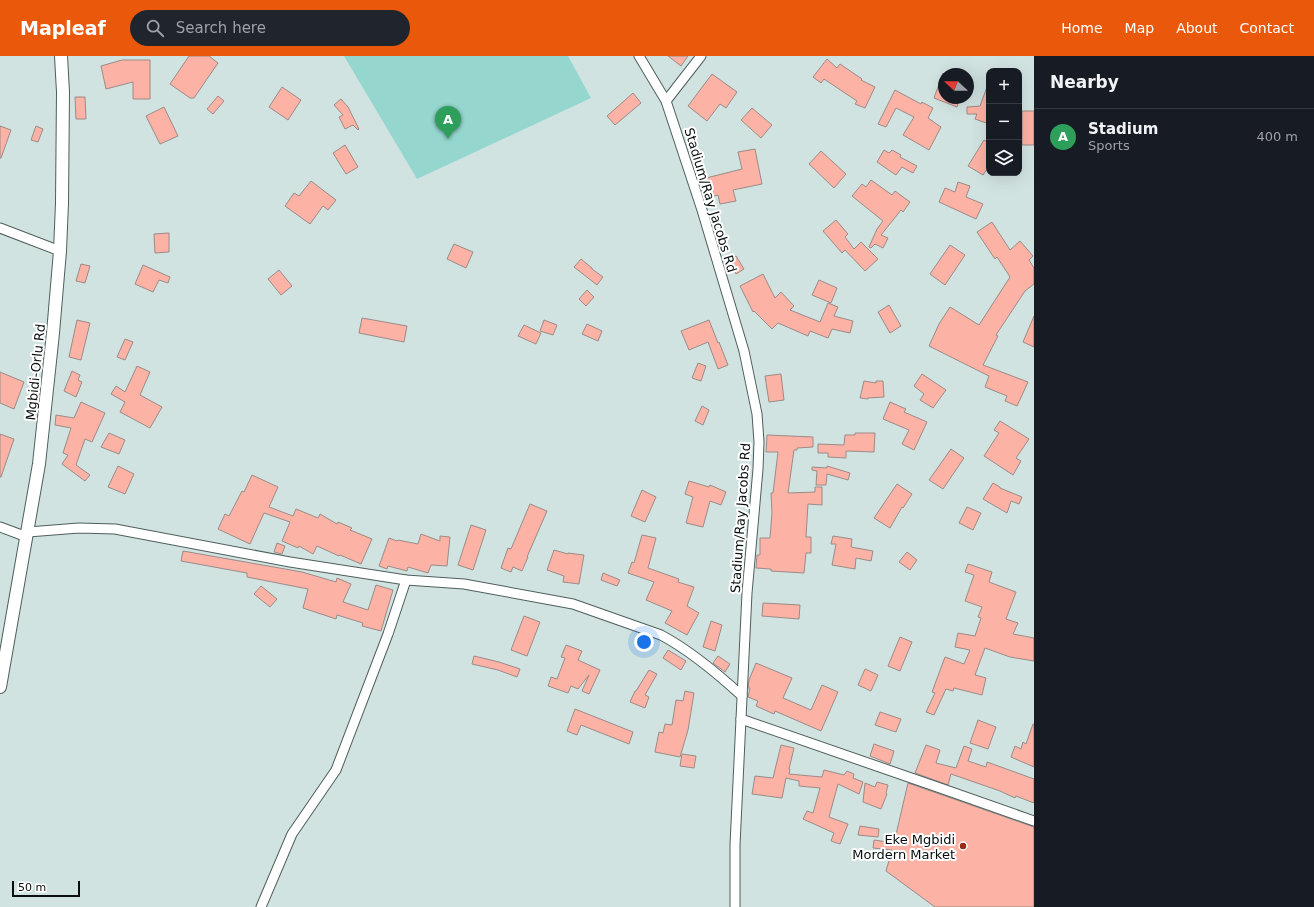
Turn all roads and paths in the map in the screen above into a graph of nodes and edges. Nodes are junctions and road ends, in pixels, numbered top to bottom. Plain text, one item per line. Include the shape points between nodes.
1 (61, 56) edge
2 (640, 56) edge
3 (702, 56) edge
4 (666, 101) junction
5 (0, 228) edge
6 (60, 250) junction
7 (0, 527) edge
8 (27, 535) junction
9 (406, 580) junction
10 (0, 687) edge
11 (742, 696) junction
12 (741, 719) junction
13 (1034, 821) edge
14 (261, 907) edge
15 (735, 907) edge

1 - 6 main road, Mgbidi-Orlu Rd via 63,92
2 - 4 street, Stadium/Ray Jacobs Rd
3 - 4 street
4 - 11 street, Stadium/Ray Jacobs Rd via 744,351 757,414 758,469 747,593
5 - 6 street
6 - 8 main road, Mgbidi-Orlu Rd via 39,464
7 - 8 street
8 - 9 street via 79,528 115,529 290,562
8 - 10 main road, Mgbidi-Orlu Rd
9 - 11 street via 464,584 580,606 674,642 714,670
9 - 14 street via 336,770 294,830
11 - 12 street, Stadium/Ray Jacobs Rd
12 - 13 street
12 - 15 street, Stadium/Ray Jacobs Rd via 735,844

